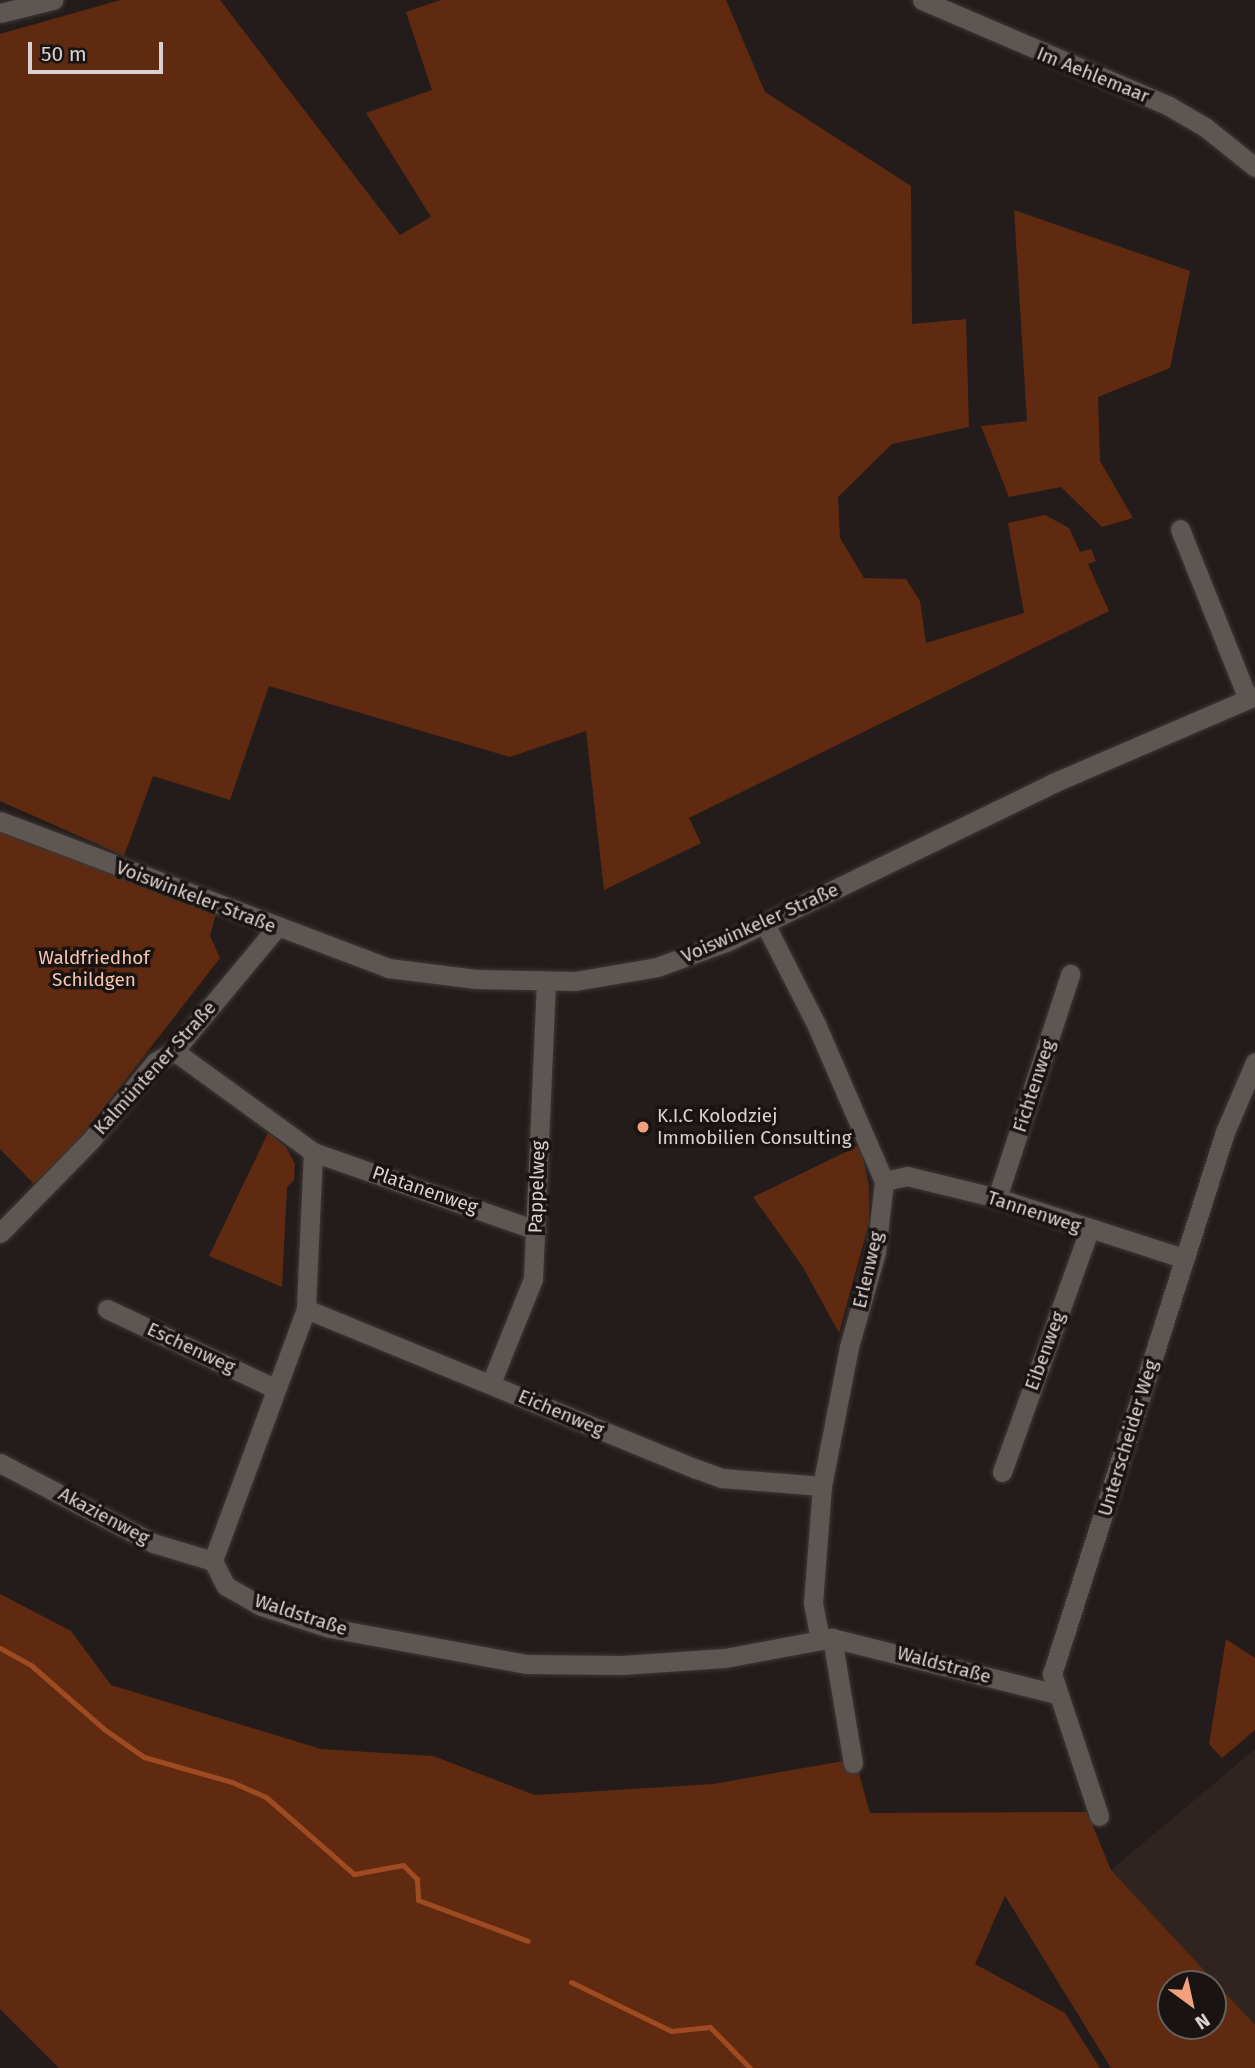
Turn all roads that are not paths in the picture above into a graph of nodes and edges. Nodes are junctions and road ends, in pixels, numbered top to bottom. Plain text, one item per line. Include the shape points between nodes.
1 (53, 0) edge
2 (922, 0) edge
3 (0, 13) edge
4 (1255, 166) edge
5 (1180, 529) dead end
6 (1251, 697) edge
7 (0, 821) edge
8 (765, 924) junction
9 (276, 928) junction
10 (1070, 974) dead end
11 (546, 982) junction
12 (174, 1051) junction
13 (1255, 1062) edge
14 (313, 1152) junction
15 (884, 1181) junction
16 (997, 1198) junction
17 (536, 1230) junction
18 (1089, 1230) junction
19 (0, 1233) edge
20 (1183, 1258) junction
21 (306, 1308) junction
22 (107, 1309) dead end
23 (491, 1383) junction
24 (274, 1388) junction
25 (0, 1462) edge
26 (1002, 1472) dead end
27 (822, 1486) junction
28 (213, 1561) junction
29 (826, 1638) junction
30 (1056, 1694) junction
31 (853, 1763) dead end
32 (1099, 1816) dead end

1 - 3 street
2 - 4 street, Im Aehlemaar via 1169,106
5 - 6 street
6 - 8 street, Voiswinkeler Straße via 1053,783
7 - 9 street, Voiswinkeler Straße
8 - 11 street, Voiswinkeler Straße via 657,967
8 - 15 street, Erlenweg via 827,1048
9 - 11 street, Voiswinkeler Straße via 388,968
9 - 12 street, Kalmüntener Straße
10 - 16 street, Fichtenweg
11 - 17 street, Pappelweg
12 - 14 street
12 - 19 street, Kalmüntener Straße via 155,1062 91,1140
13 - 20 street, Unterscheider Weg via 1225,1132
14 - 17 street, Platanenweg
14 - 21 street
15 - 16 street, Tannenweg via 907,1176
15 - 27 street, Erlenweg via 876,1252 849,1347
16 - 18 street, Tannenweg
17 - 23 street, Pappelweg via 533,1279
18 - 20 street, Tannenweg
18 - 26 street, Eibenweg
20 - 30 street, Unterscheider Weg via 1052,1674
21 - 23 street, Eichenweg
21 - 24 street
22 - 24 street, Eschenweg
23 - 27 street, Eichenweg via 722,1478
24 - 28 street
25 - 28 street, Akazienweg via 153,1543
27 - 29 street, Erlenweg via 814,1603
28 - 29 street, Waldstraße via 226,1586 261,1606 330,1628 526,1664 622,1665 725,1658
29 - 30 street, Waldstraße
29 - 31 street
30 - 32 street, Unterscheider Weg

